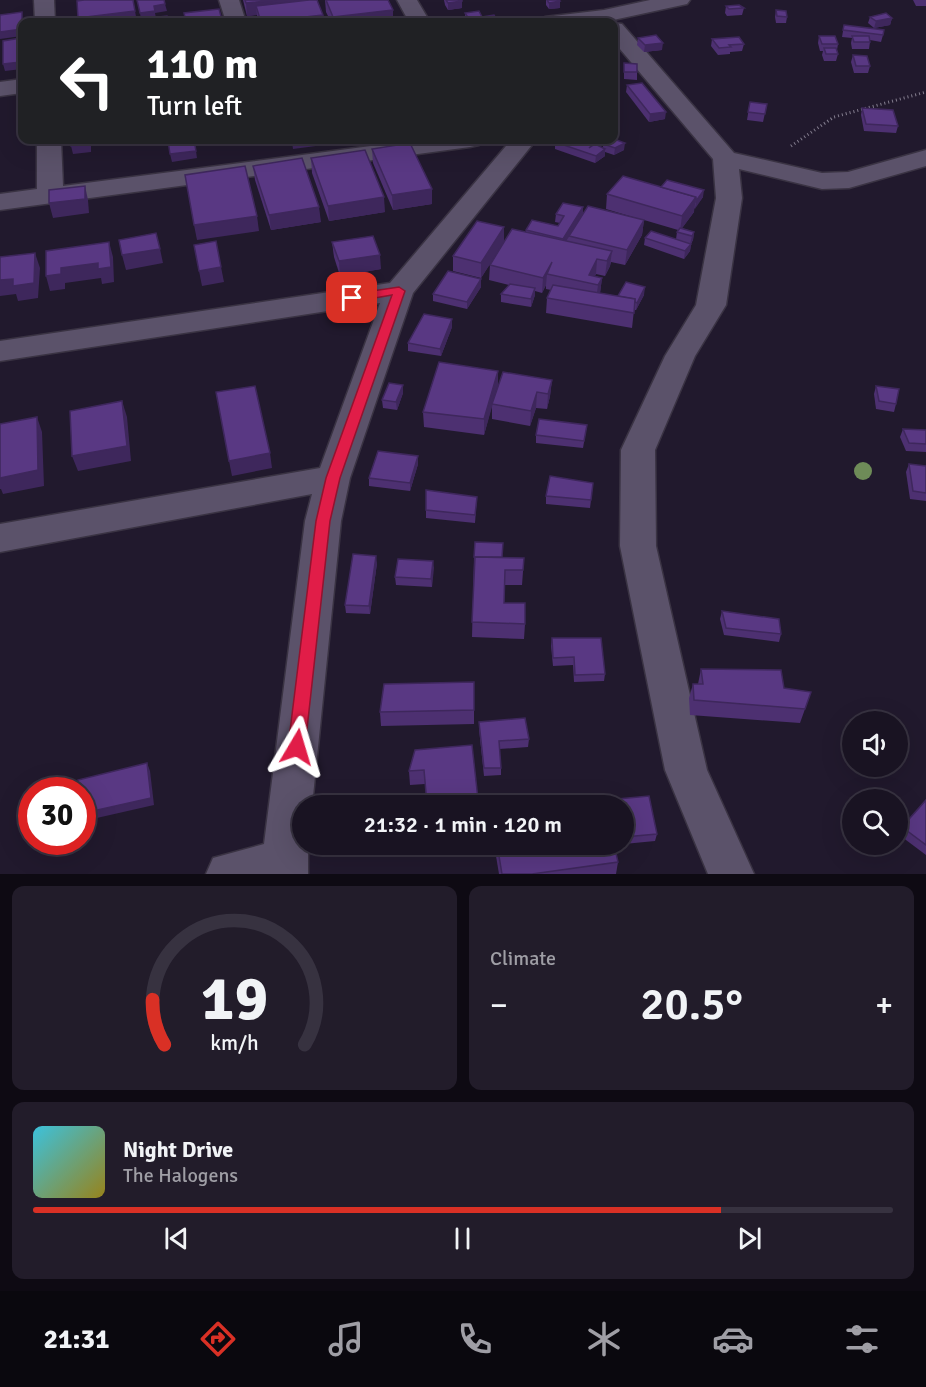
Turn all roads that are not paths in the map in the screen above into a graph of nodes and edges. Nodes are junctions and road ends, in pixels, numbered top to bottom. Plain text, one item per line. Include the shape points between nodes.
1 (45, 0) edge
2 (230, 0) edge
3 (407, 0) edge
4 (680, 0) edge
5 (604, 17) edge
6 (45, 18) edge
7 (235, 18) edge
8 (417, 18) edge
9 (618, 44) edge
10 (18, 87) edge
11 (0, 89) edge
12 (49, 144) edge
13 (439, 144) edge
14 (521, 144) edge
15 (725, 158) junction
16 (926, 158) edge
17 (50, 195) junction
18 (0, 202) edge
19 (399, 291) junction
20 (0, 351) edge
21 (333, 478) junction
22 (0, 538) edge
23 (284, 867) edge
24 (228, 874) edge
25 (730, 874) edge

1 - 6 street
2 - 7 street
3 - 8 street
4 - 5 street
9 - 15 street via 629,66
10 - 11 street
12 - 17 street
13 - 17 street
14 - 19 street
15 - 16 street via 822,181 849,180
15 - 25 street via 729,198 711,305 680,356 638,450 638,546 686,770
17 - 18 street
19 - 20 street
19 - 21 street
21 - 22 street
21 - 23 street via 323,521
23 - 24 street

